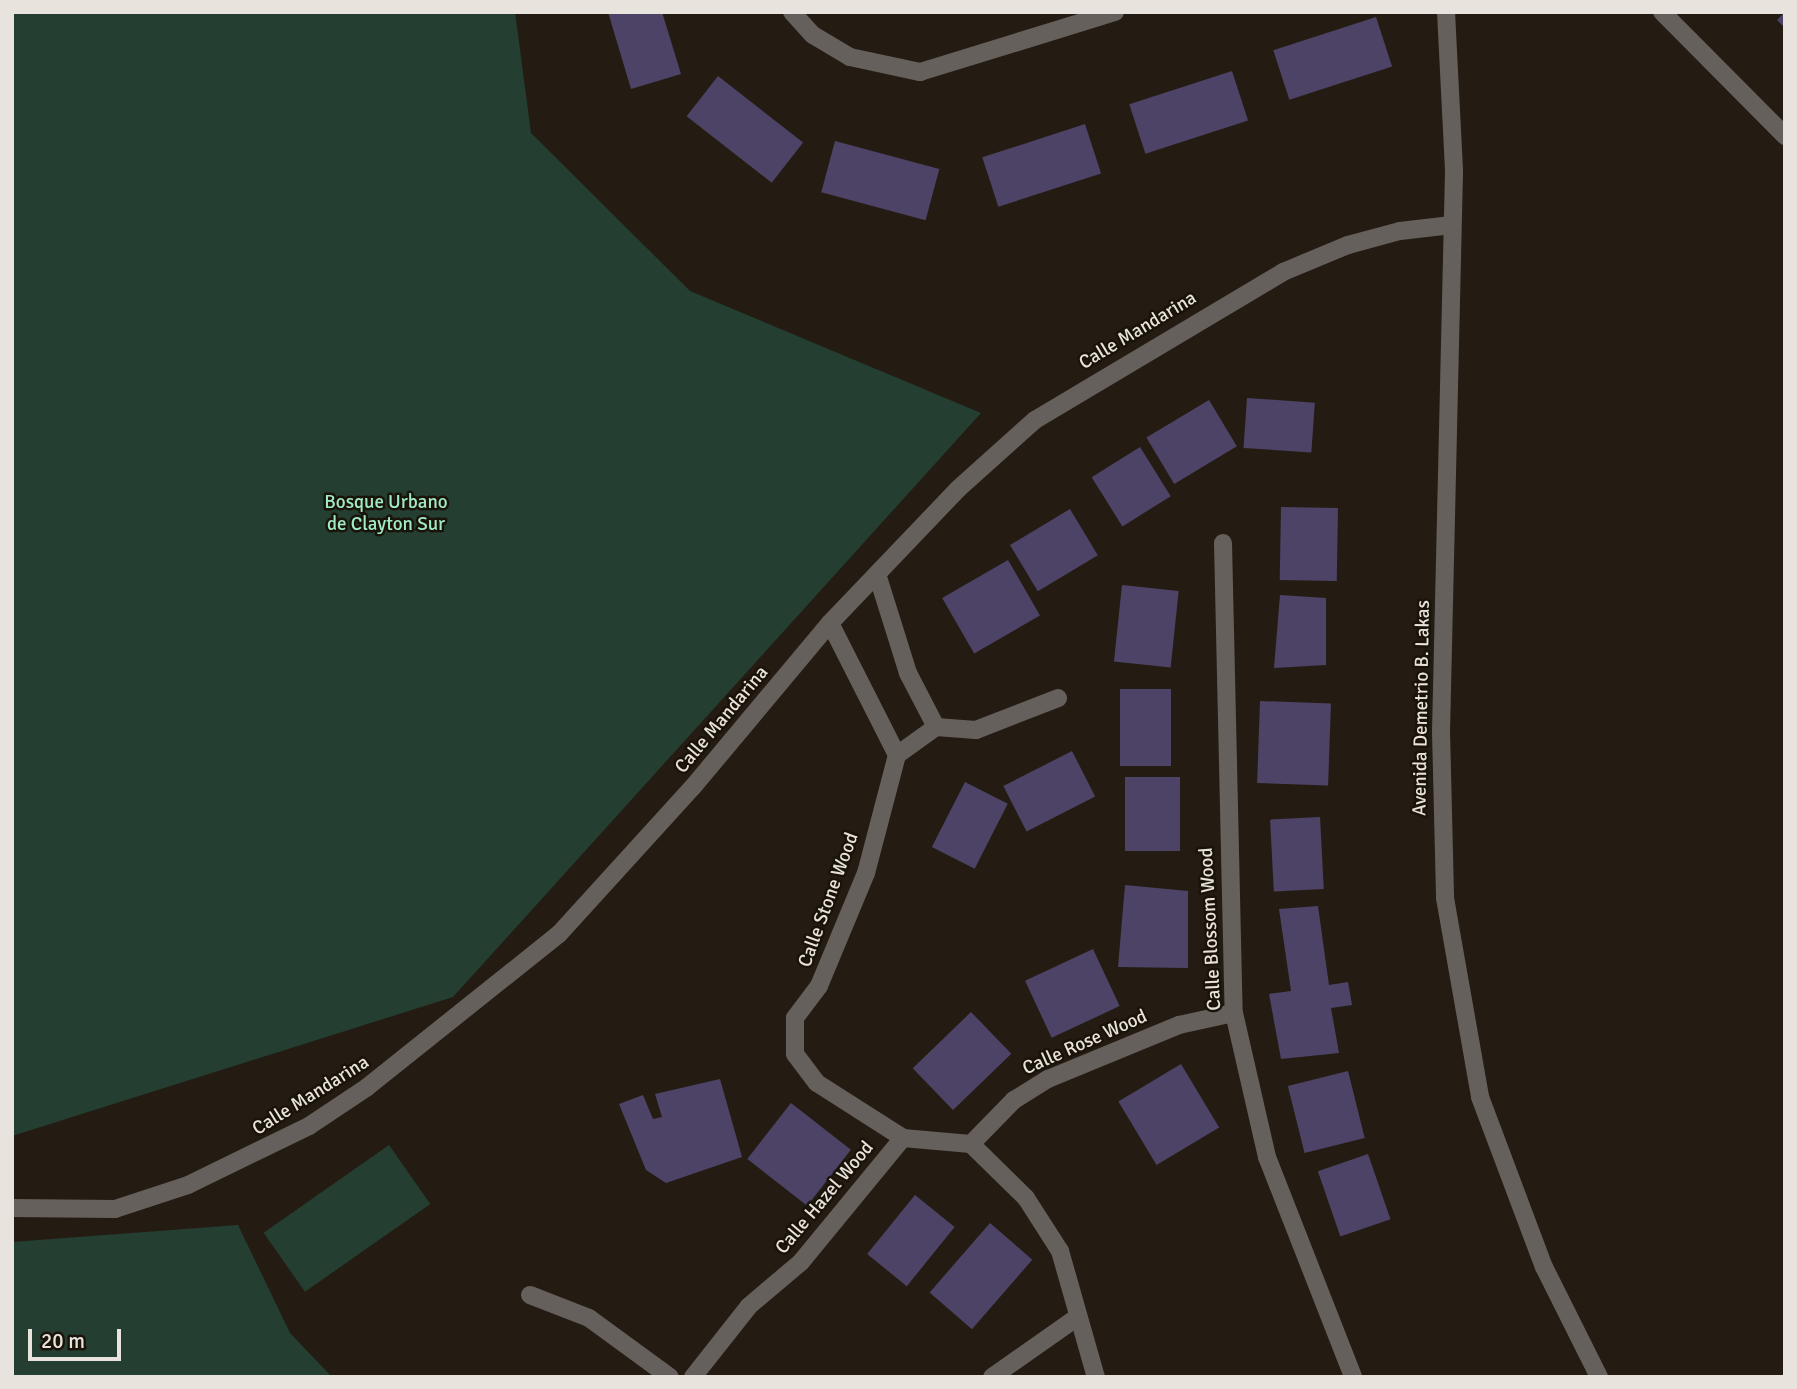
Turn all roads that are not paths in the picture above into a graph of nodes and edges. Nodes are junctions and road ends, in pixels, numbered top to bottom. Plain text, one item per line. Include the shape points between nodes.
1 (792, 12) edge
2 (1115, 12) edge
3 (1446, 12) edge
4 (1662, 12) edge
5 (1785, 136) edge
6 (1452, 225) junction
7 (1223, 543) dead end
8 (877, 574) junction
9 (831, 623) junction
10 (1058, 698) dead end
11 (936, 727) junction
12 (897, 755) junction
13 (1234, 1013) junction
14 (903, 1138) junction
15 (971, 1144) junction
16 (12, 1209) edge
17 (530, 1296) dead end
18 (1076, 1318) junction
19 (670, 1377) edge
20 (693, 1377) edge
21 (992, 1377) edge
22 (1096, 1377) edge
23 (1353, 1377) edge
24 (1598, 1377) edge

1 - 2 street via 813,35 850,57 920,72
3 - 6 street, Avenida Demetrio B. Lakas
4 - 5 street
6 - 8 street, Calle Mandarina via 1400,231 1348,245 1283,272 1118,367 1035,420 958,489
6 - 24 street, Avenida Demetrio B. Lakas via 1441,731 1445,898 1480,1097 1544,1267
7 - 13 street, Calle Blossom Wood
8 - 9 street, Calle Mandarina
8 - 11 street via 908,673
9 - 12 street
9 - 16 street, Calle Mandarina via 692,788 559,934 366,1088 297,1133 188,1185 115,1209
10 - 11 street via 976,730
11 - 12 street
12 - 14 street, Calle Stone Wood via 866,873 819,986 795,1018 795,1054 817,1083
13 - 15 street, Calle Rose Wood via 1179,1025 1048,1079 1014,1100
13 - 23 street, Calle Blossom Wood via 1267,1157
14 - 15 street
14 - 20 street, Calle Hazel Wood via 801,1262 749,1306
15 - 18 street via 1027,1198 1060,1251
17 - 19 street via 589,1318
18 - 21 street
18 - 22 street

